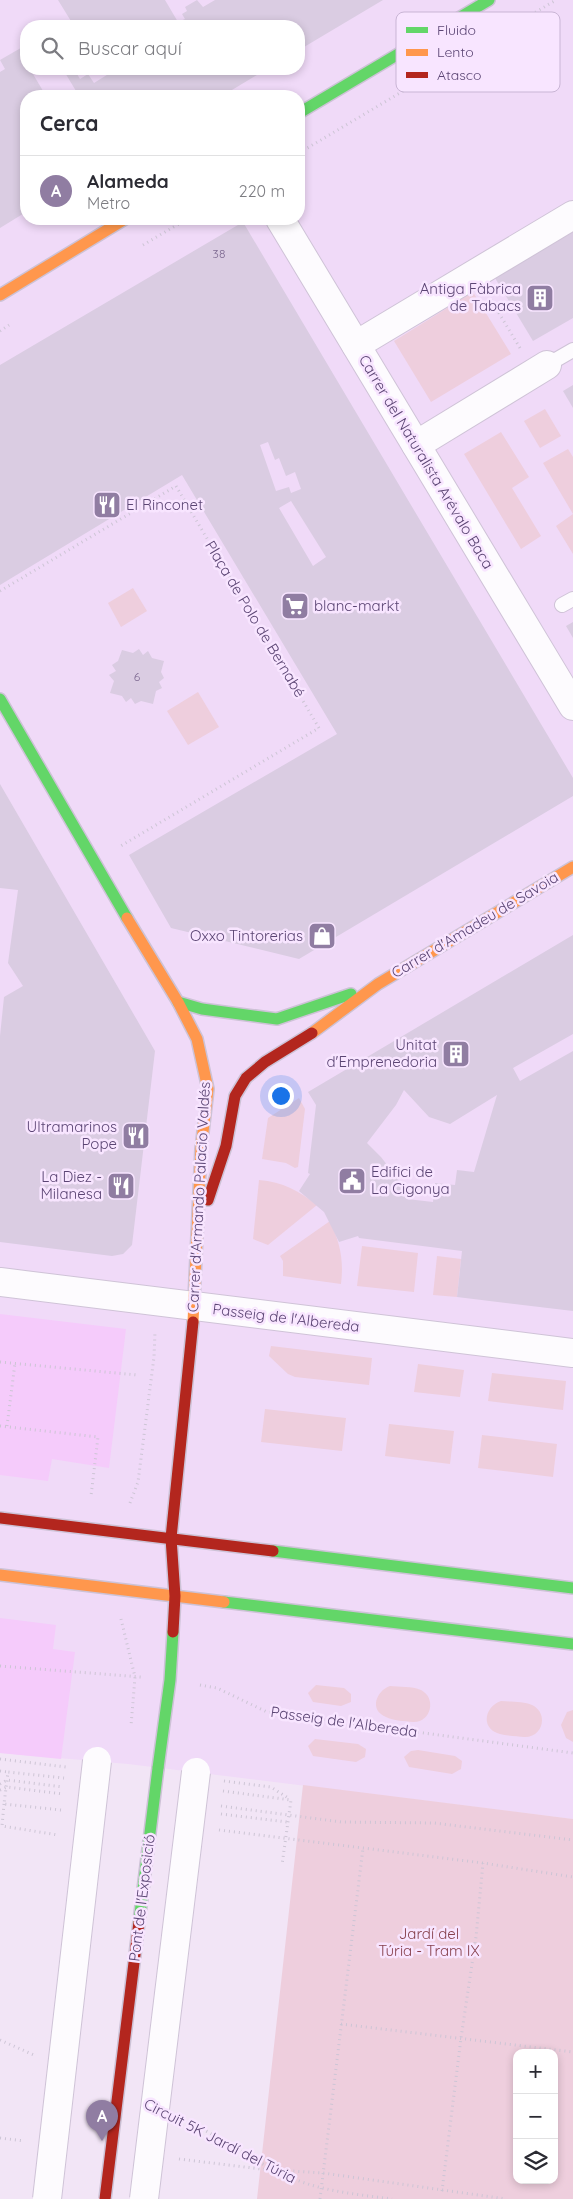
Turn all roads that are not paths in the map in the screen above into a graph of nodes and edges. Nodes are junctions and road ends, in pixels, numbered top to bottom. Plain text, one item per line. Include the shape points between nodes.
1 (489, 0) edge
2 (469, 12) edge
3 (396, 55) edge
4 (305, 109) edge
5 (573, 215) edge
6 (115, 225) edge
7 (284, 225) edge
8 (0, 295) edge
9 (356, 345) junction
10 (573, 350) edge
11 (541, 368) joint
12 (416, 445) junction
13 (0, 699) edge
14 (573, 706) edge
15 (573, 867) edge
16 (378, 984) junction
17 (178, 1002) junction
18 (198, 1233) junction
19 (0, 1282) edge
20 (195, 1306) junction
21 (573, 1353) edge
22 (0, 1518) edge
23 (171, 1538) junction
24 (0, 1575) edge
25 (573, 1588) edge
26 (176, 1596) junction
27 (573, 1644) edge
28 (89, 1770) road end
29 (209, 1781) road end
30 (47, 2199) edge
31 (105, 2199) edge
32 (144, 2199) edge

1 - 2 street
3 - 4 street
5 - 9 street
6 - 8 street
7 - 9 street, Carrer del Naturalista Arévalo Baca
9 - 12 street, Carrer del Naturalista Arévalo Baca
10 - 11 lane
11 - 12 street
12 - 14 street, Carrer del Naturalista Arévalo Baca
13 - 17 street, Carrer d'Armando Palacio Valdés
15 - 16 street, Carrer d'Amadeu de Savoia
16 - 17 street, Carrer d'Amadeu de Savoia via 277,1018
16 - 18 street, Carrer d'Amadeu de Savoia via 246,1078 235,1096 226,1146
17 - 18 street, Carrer d'Armando Palacio Valdés via 197,1039 208,1089 201,1149
18 - 20 street, Carrer d'Armando Palacio Valdés
19 - 20 street, Passeig de l'Albereda
20 - 21 street, Passeig de l'Albereda
20 - 23 street, Carrer d'Armando Palacio Valdés
22 - 23 street
23 - 25 street
23 - 26 street, Carrer d'Armando Palacio Valdés
24 - 26 street
26 - 27 street
26 - 31 street, Pont de l'Exposició, bridge via 170,1680
28 - 30 street, bridge
29 - 32 street, bridge

